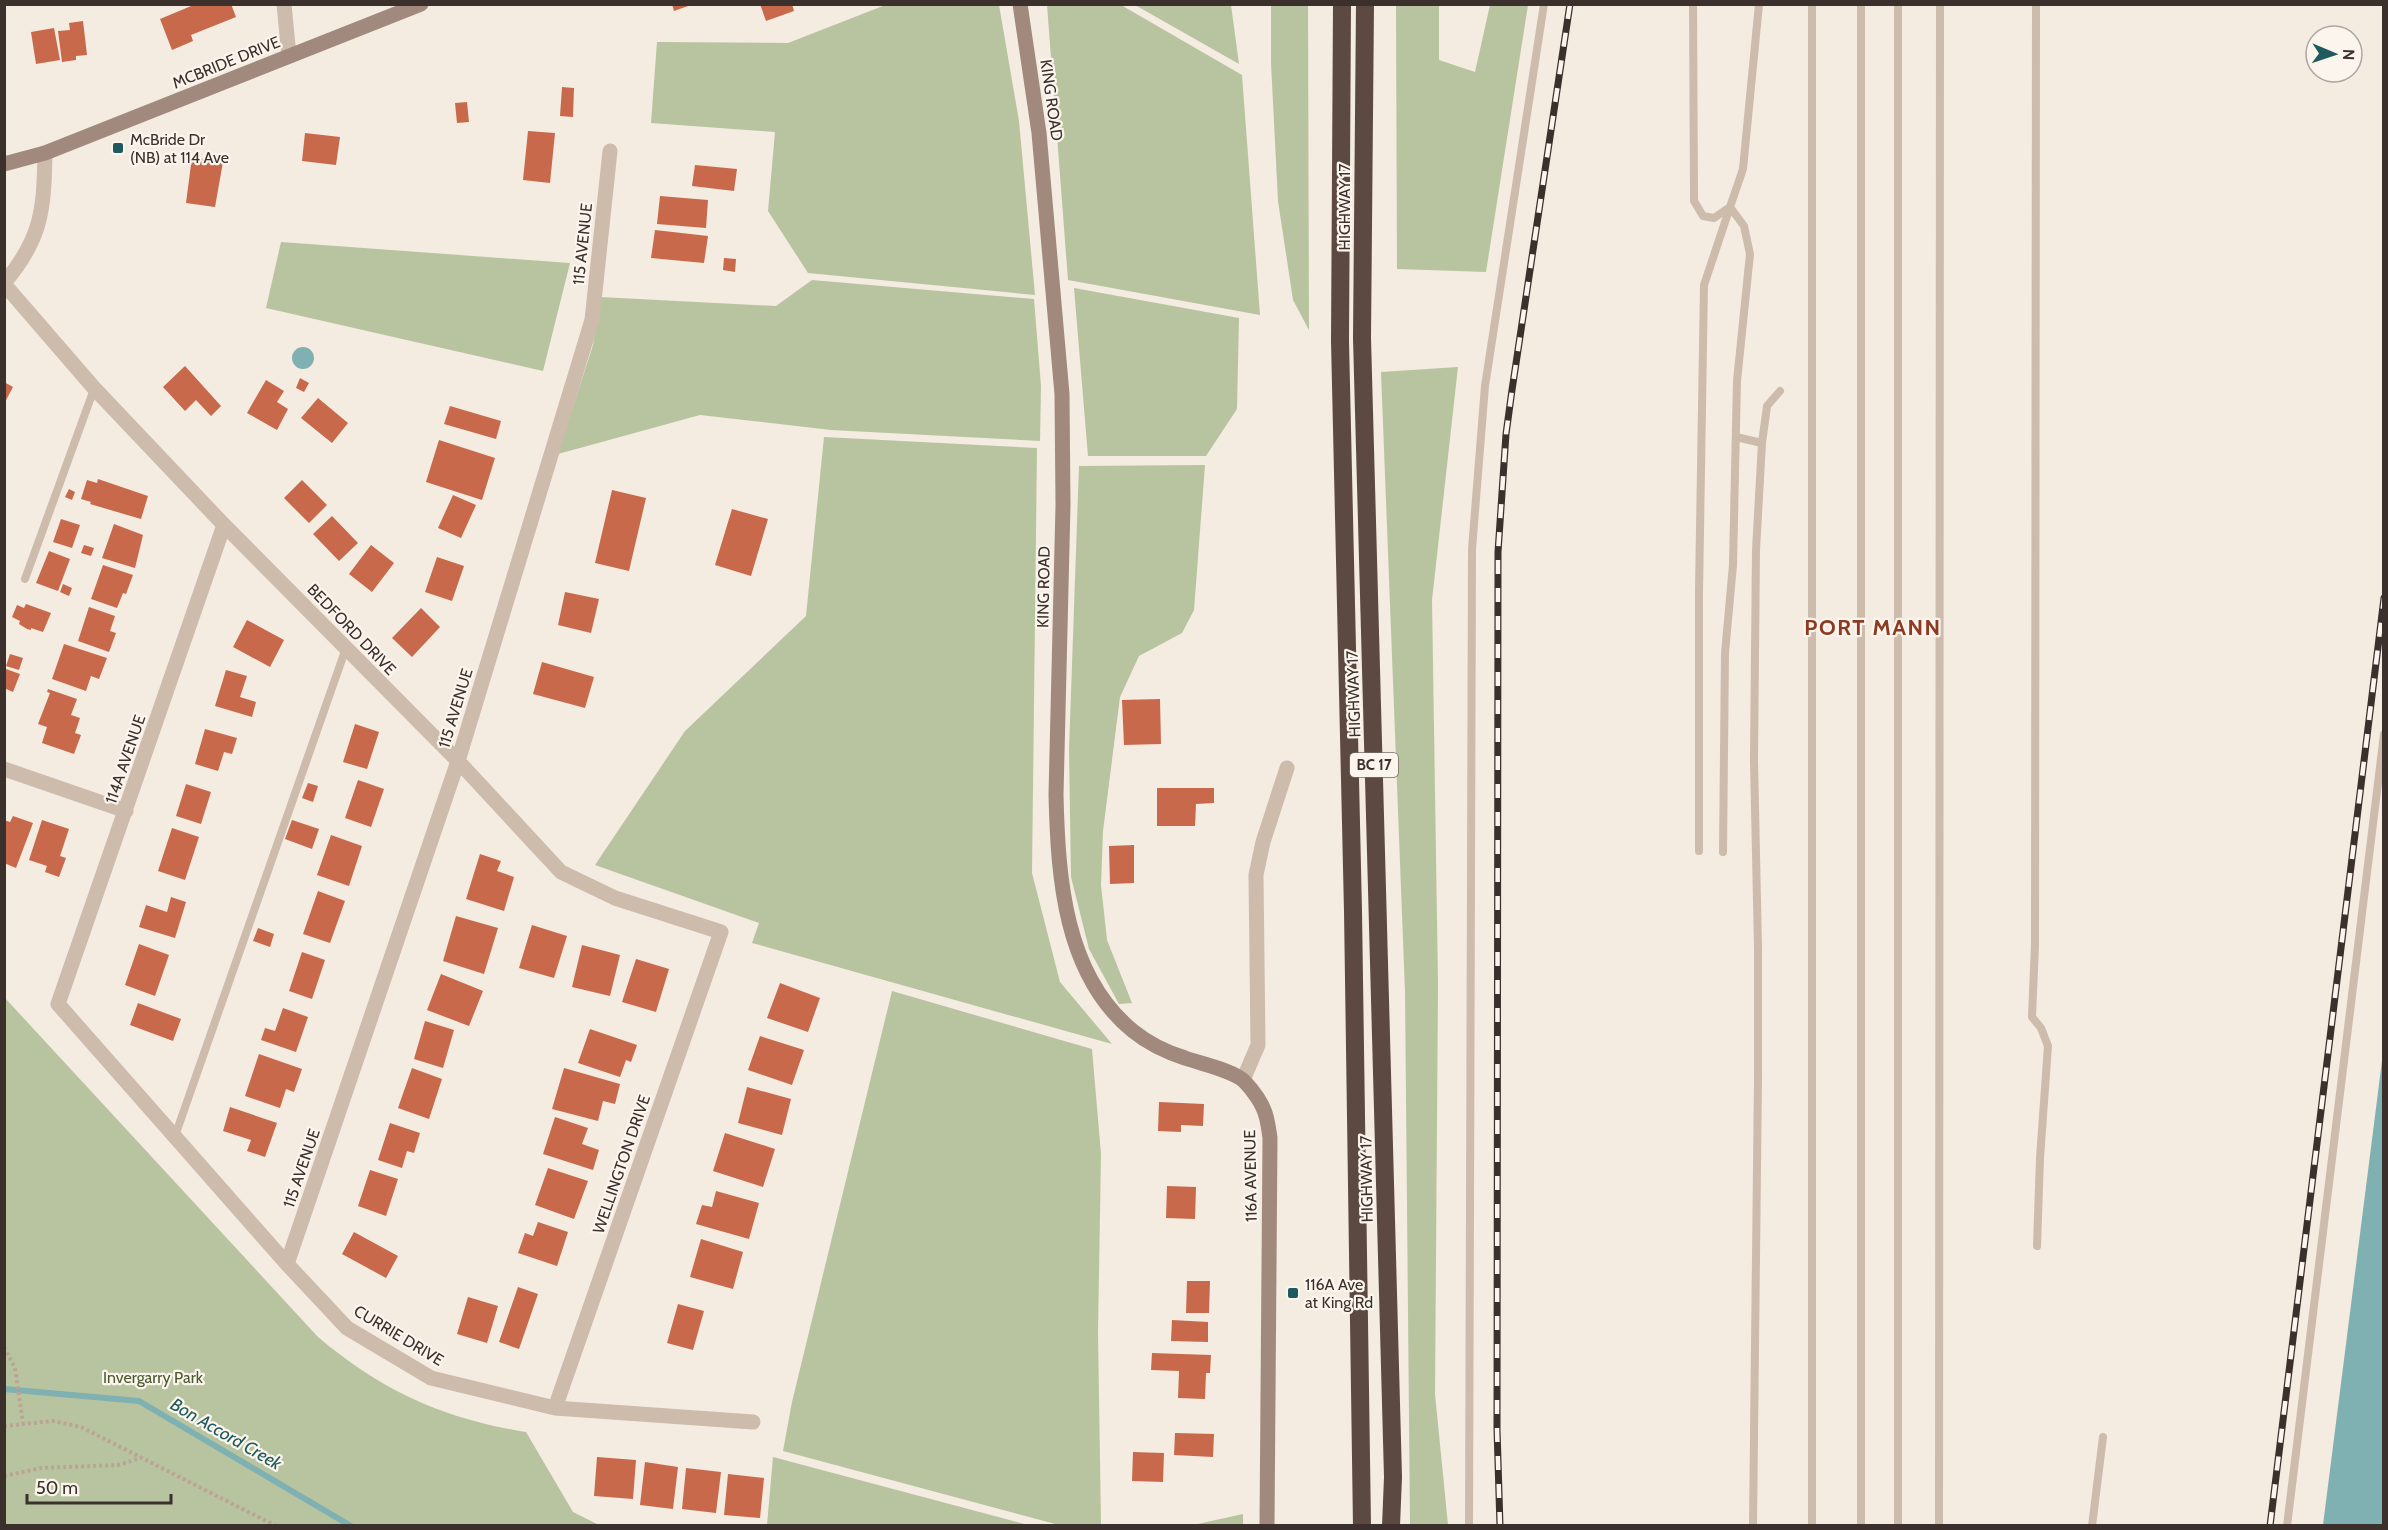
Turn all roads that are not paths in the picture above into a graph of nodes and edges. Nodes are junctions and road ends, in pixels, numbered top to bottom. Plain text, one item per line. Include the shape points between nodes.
1 (284, 4) edge
2 (421, 4) edge
3 (1020, 4) edge
4 (1342, 4) edge
5 (1365, 4) edge
6 (1544, 4) edge
7 (1693, 4) edge
8 (1759, 4) edge
9 (1812, 4) edge
10 (1860, 4) edge
11 (1899, 4) edge
12 (1940, 4) edge
13 (2036, 4) edge
14 (289, 56) junction
15 (610, 151) dead end
16 (45, 153) junction
17 (4, 164) edge
18 (1730, 207) junction
19 (4, 283) edge
20 (94, 388) junction
21 (1780, 391) dead end
22 (1736, 437) junction
23 (1762, 443) junction
24 (224, 525) junction
25 (25, 579) dead end
26 (346, 648) junction
27 (2384, 734) edge
28 (458, 761) junction
29 (1287, 768) dead end
30 (4, 769) edge
31 (126, 811) junction
32 (1699, 851) dead end
33 (1723, 852) dead end
34 (721, 932) joint
35 (58, 1004) joint
36 (1243, 1080) junction
37 (175, 1136) junction
38 (2037, 1246) dead end
39 (288, 1264) junction
40 (555, 1408) junction
41 (753, 1422) dead end
42 (2103, 1437) dead end
43 (1267, 1526) edge
44 (1362, 1526) edge
45 (1391, 1526) edge
46 (1469, 1526) edge
47 (1753, 1526) edge
48 (1812, 1526) edge
49 (1861, 1526) edge
50 (1898, 1526) edge
51 (1939, 1526) edge
52 (2092, 1526) edge
53 (2287, 1526) edge

1 - 14 street
2 - 14 street, MCBRIDE DRIVE
3 - 36 street, KING ROAD via 1039,133 1062,394 1056,795 1065,906 1078,954 1089,975 1105,1001 1131,1030 1156,1047
4 - 44 highway, HIGHWAY 17 / BC 17 via 1340,341
5 - 45 highway, HIGHWAY 17 / BC 17 via 1362,338 1393,1477
6 - 46 lane via 1485,386 1472,549
7 - 18 lane via 1694,201 1703,216 1714,218
8 - 18 lane via 1743,169
9 - 48 lane
10 - 49 lane
11 - 50 lane
12 - 51 lane
13 - 38 lane via 2036,945 2032,1017 2048,1046
14 - 16 street, MCBRIDE DRIVE
15 - 28 street, 115 AVENUE via 592,320
16 - 17 street, MCBRIDE DRIVE
16 - 19 street via 39,226
18 - 22 lane via 1744,226 1750,254 1737,381
18 - 32 lane via 1704,285
19 - 20 street, BEDFORD DRIVE
20 - 24 street, BEDFORD DRIVE
20 - 25 lane
21 - 23 lane via 1767,406
22 - 23 lane
22 - 33 lane via 1733,565 1725,653
23 - 47 lane via 1756,550 1754,760 1758,995
24 - 26 street, BEDFORD DRIVE
24 - 31 street, 114A AVENUE
26 - 28 street, BEDFORD DRIVE
26 - 37 lane
27 - 53 lane
28 - 34 street, BEDFORD DRIVE via 561,872 615,898
28 - 39 street, 115 AVENUE
29 - 36 street via 1256,874 1258,1046
30 - 31 street
31 - 35 street, 114A AVENUE
34 - 40 street, WELLINGTON DRIVE
35 - 37 street, CURRIE DRIVE
36 - 43 street, 116A AVENUE via 1266,1115 1270,1138
37 - 39 street, CURRIE DRIVE
39 - 40 street, CURRIE DRIVE via 347,1328 431,1378
40 - 41 street, CURRIE DRIVE
42 - 52 lane

